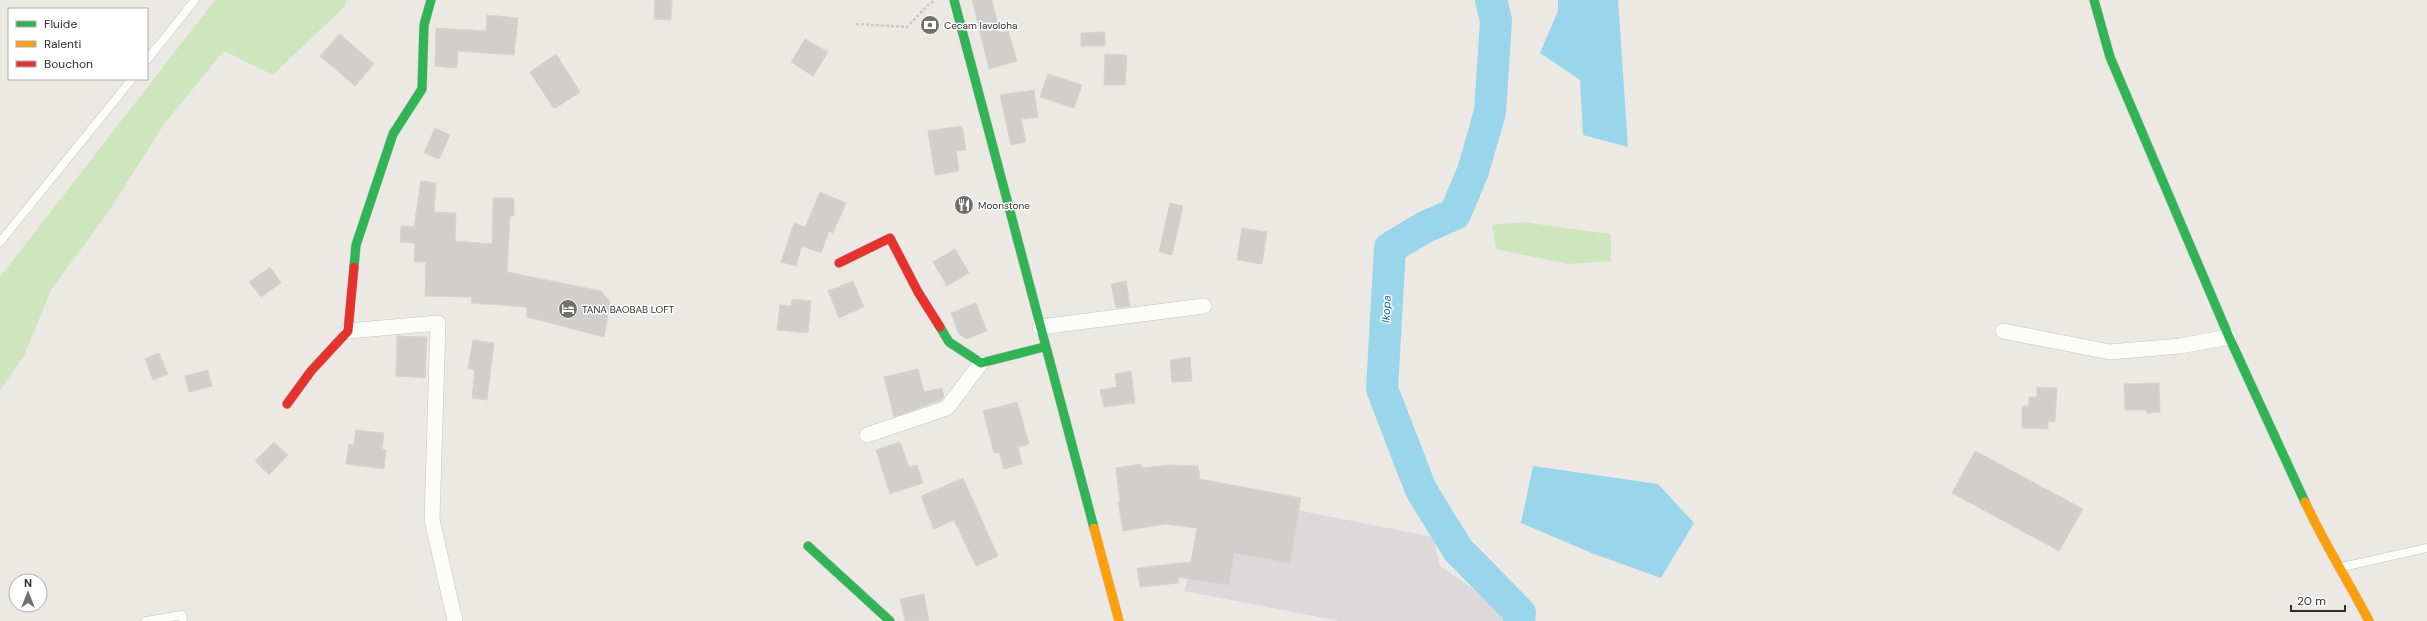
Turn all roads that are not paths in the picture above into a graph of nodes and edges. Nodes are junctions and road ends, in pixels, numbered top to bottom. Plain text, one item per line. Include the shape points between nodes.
1 (195, 0) edge
2 (431, 0) edge
3 (954, 0) edge
4 (2094, 0) edge
5 (148, 59) edge
6 (131, 80) edge
7 (0, 242) edge
8 (839, 263) dead end
9 (1204, 306) dead end
10 (1040, 326) junction
11 (348, 331) junction
12 (2003, 331) dead end
13 (2228, 337) junction
14 (1044, 347) junction
15 (980, 362) junction
16 (287, 404) dead end
17 (867, 435) dead end
18 (808, 546) dead end
19 (2427, 548) edge
20 (2341, 567) junction
21 (146, 621) edge
22 (183, 621) edge
23 (455, 621) edge
24 (890, 621) edge
25 (1119, 621) edge
26 (2369, 621) edge

1 - 5 lane
2 - 11 street via 424,25 422,89 393,134 356,245
3 - 10 street
4 - 13 street via 2110,57
6 - 7 lane
8 - 15 street via 890,238 918,292 949,342
9 - 10 street
10 - 14 street
11 - 16 street via 311,371
11 - 23 street via 438,323 432,520
12 - 13 street via 2110,352 2180,346
13 - 20 street via 2322,539
14 - 15 street
14 - 25 street
15 - 17 street via 947,408
18 - 24 street
19 - 20 lane
20 - 26 street
21 - 22 lane via 182,615

